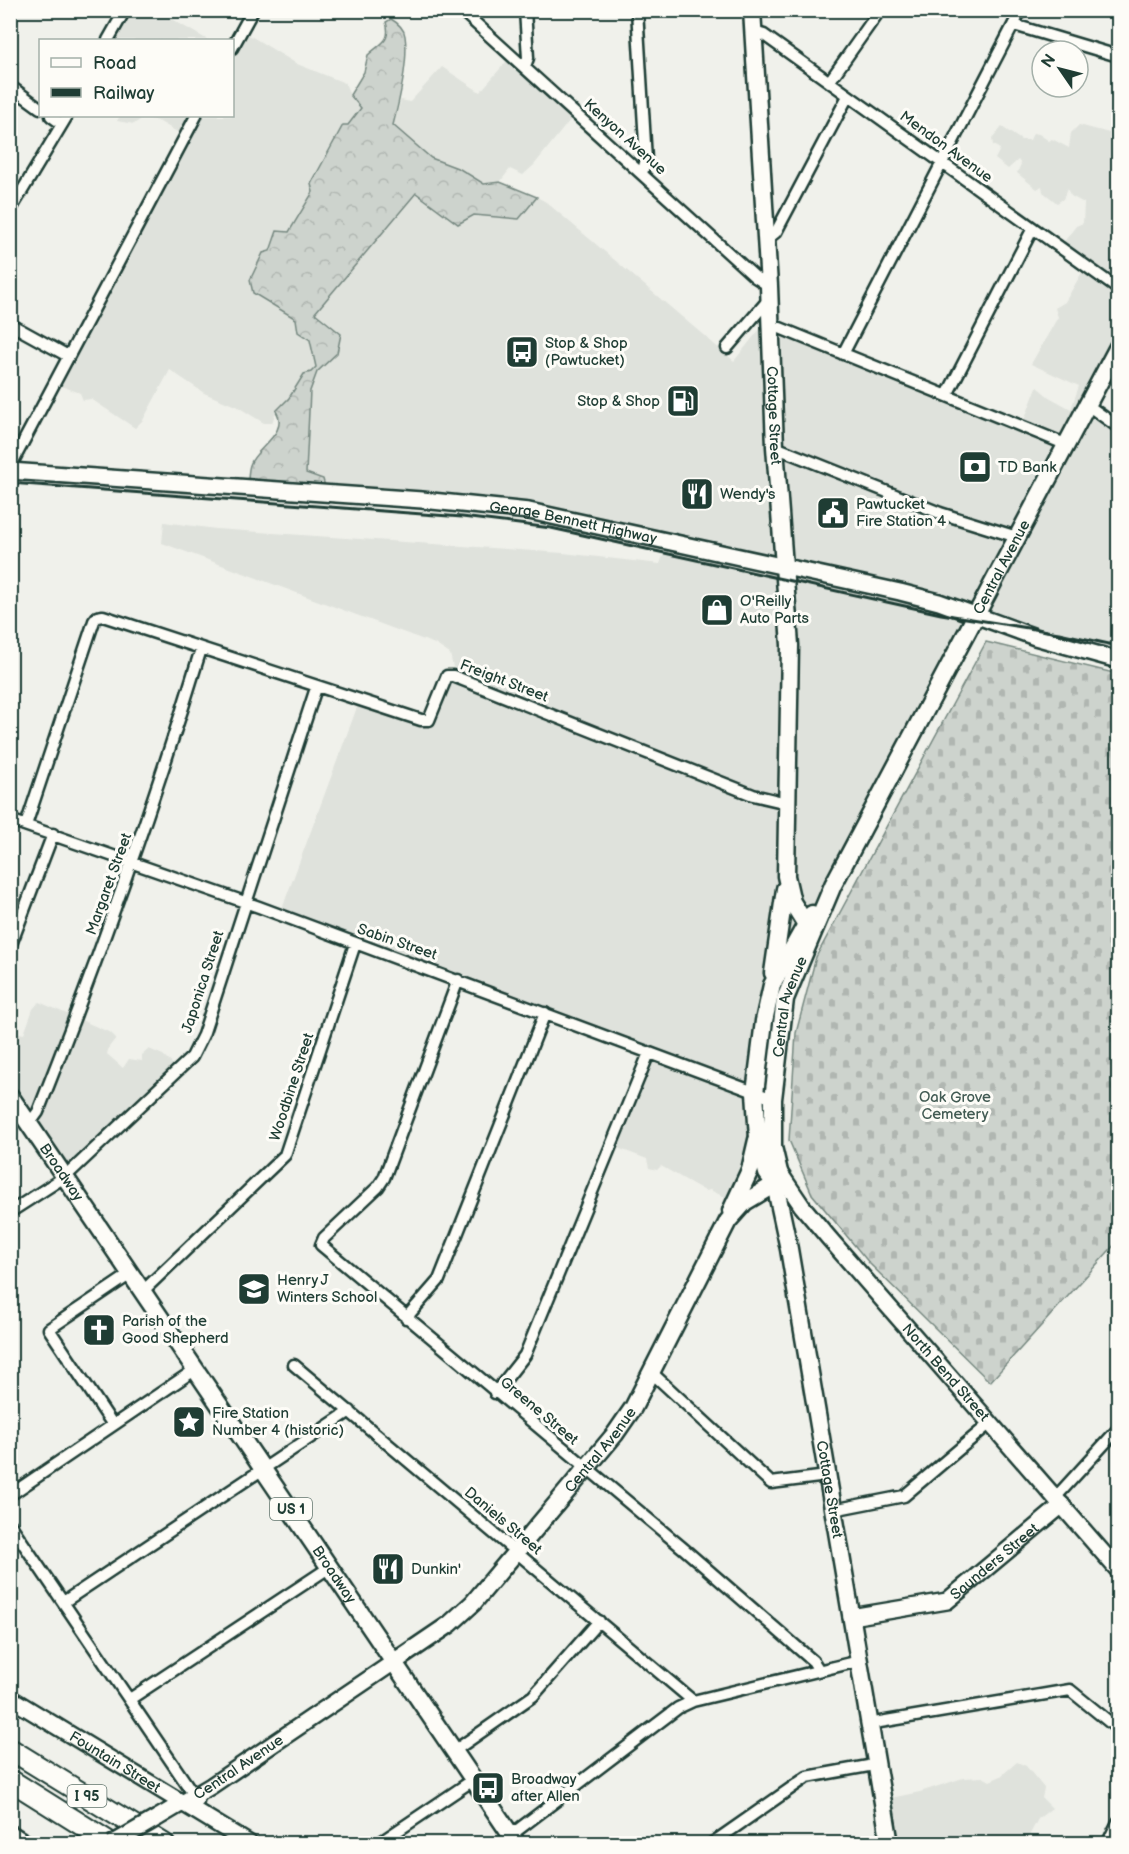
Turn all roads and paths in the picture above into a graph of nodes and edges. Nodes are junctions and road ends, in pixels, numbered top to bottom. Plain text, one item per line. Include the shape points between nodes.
1 (124, 10) edge
2 (253, 10) edge
3 (461, 10) edge
4 (525, 10) edge
5 (637, 10) edge
6 (752, 10) edge
7 (880, 10) edge
8 (1021, 10) edge
9 (1014, 25) junction
10 (754, 32) junction
11 (109, 39) edge
12 (234, 44) edge
13 (1119, 56) edge
14 (525, 66) junction
15 (829, 82) junction
16 (10, 86) edge
17 (848, 96) junction
18 (39, 107) edge
19 (195, 117) edge
20 (65, 120) edge
21 (941, 163) junction
22 (642, 173) junction
23 (10, 211) edge
24 (1033, 228) junction
25 (766, 240) junction
26 (1119, 289) edge
27 (770, 292) junction
28 (10, 324) edge
29 (771, 327) junction
30 (1119, 347) edge
31 (727, 348) dead end
32 (843, 354) junction
33 (68, 356) junction
34 (947, 395) junction
35 (1086, 404) junction
36 (1119, 427) edge
37 (1065, 444) junction
38 (775, 447) junction
39 (10, 469) edge
40 (1017, 537) junction
41 (785, 566) junction
42 (976, 617) junction
43 (201, 648) junction
44 (1119, 660) edge
45 (316, 688) junction
46 (787, 803) junction
47 (10, 820) edge
48 (26, 825) junction
49 (53, 834) junction
50 (134, 861) junction
51 (786, 876) junction
52 (246, 902) junction
53 (809, 929) junction
54 (355, 944) junction
55 (10, 947) edge
56 (458, 980) junction
57 (772, 985) junction
58 (545, 1013) junction
59 (649, 1053) junction
60 (755, 1093) junction
61 (10, 1096) edge
62 (773, 1099) junction
63 (30, 1123) junction
64 (758, 1138) junction
65 (66, 1176) junction
66 (777, 1178) junction
67 (10, 1212) edge
68 (728, 1221) junction
69 (132, 1273) junction
70 (143, 1291) junction
71 (406, 1318) junction
72 (294, 1365) dead end
73 (196, 1369) junction
74 (651, 1372) junction
75 (495, 1393) junction
76 (350, 1411) junction
77 (989, 1424) junction
78 (113, 1425) junction
79 (1119, 1429) edge
80 (264, 1469) junction
81 (586, 1469) junction
82 (827, 1476) junction
83 (10, 1495) edge
84 (1059, 1502) junction
85 (833, 1510) junction
86 (10, 1524) edge
87 (516, 1552) junction
88 (330, 1567) junction
89 (1119, 1570) edge
90 (64, 1601) junction
91 (851, 1617) junction
92 (599, 1621) junction
93 (859, 1661) junction
94 (394, 1662) junction
95 (819, 1670) junction
96 (10, 1698) edge
97 (130, 1699) junction
98 (693, 1701) junction
99 (868, 1724) junction
100 (1119, 1729) edge
101 (10, 1749) edge
102 (454, 1751) junction
103 (874, 1765) junction
104 (10, 1780) edge
105 (473, 1780) junction
106 (190, 1800) junction
107 (1119, 1822) edge
108 (86, 1827) junction
109 (10, 1833) edge
110 (514, 1839) edge
111 (27, 1844) edge
112 (103, 1844) edge
113 (112, 1844) edge
114 (164, 1844) edge
115 (250, 1844) edge
116 (378, 1844) edge
117 (711, 1844) edge
118 (890, 1844) edge
119 (1107, 1844) edge

1 - 11 street
2 - 12 street
3 - 14 street, Kenyon Avenue
4 - 14 street
5 - 22 street via 646,160
6 - 10 main road, Cottage Street
7 - 15 street
8 - 9 street
9 - 13 street
9 - 21 street
10 - 15 street, Mendon Avenue via 764,35
10 - 25 main road, Cottage Street
14 - 22 street, Kenyon Avenue
15 - 17 street, Mendon Avenue
16 - 18 street
17 - 21 street, Mendon Avenue
17 - 25 street via 776,232
19 - 33 street
20 - 23 street
21 - 24 street, Mendon Avenue
21 - 32 street
22 - 27 street, Kenyon Avenue
24 - 26 street, Mendon Avenue
24 - 34 street
25 - 27 main road, Cottage Street
27 - 29 main road, Cottage Street
27 - 31 street
28 - 33 street
29 - 32 street
29 - 38 main road, Cottage Street
30 - 35 main road, Central Avenue
32 - 34 street
33 - 39 street
34 - 37 street
35 - 36 street
35 - 37 main road, Central Avenue
37 - 40 main road, Central Avenue
38 - 40 street via 940,513
38 - 41 main road, Cottage Street
39 - 41 main road, George Bennett Highway via 487,505 618,528
40 - 42 main road, Central Avenue
41 - 42 main road, George Bennett Highway via 939,602
41 - 46 main road, Cottage Street via 790,645
42 - 44 main road, George Bennett Highway via 1058,645
42 - 53 main road, Central Avenue
43 - 45 street, Freight Street
43 - 48 street, Freight Street via 97,617 78,662
43 - 50 street, Margaret Street
45 - 46 street, Freight Street via 429,720 441,683 447,675 453,676 753,795
45 - 52 street, Japonica Street
46 - 51 main road, Cottage Street
47 - 48 street, Sabin Street
48 - 49 street, Sabin Street
49 - 50 street, Sabin Street
49 - 55 street
50 - 52 street, Sabin Street
50 - 63 street, Margaret Street via 81,1004 38,1112
51 - 53 main road, Cottage Street via 792,902
51 - 57 main road
52 - 54 street, Sabin Street
52 - 65 street, Japonica Street via 203,1035 192,1057
53 - 57 main road, Central Avenue
53 - 62 main road, Central Avenue via 785,999
54 - 56 street, Sabin Street
54 - 70 street, Woodbine Street via 285,1155
56 - 58 street, Sabin Street
56 - 71 street, Greene Street via 384,1178 321,1245
57 - 60 main road, Central Avenue
58 - 59 street, Sabin Street
58 - 71 street via 439,1280
59 - 60 street, Sabin Street
59 - 75 street via 525,1355
60 - 62 street, Sabin Street
60 - 64 main road, Central Avenue
61 - 63 main road, Broadway / US 1
62 - 66 main road, Central Avenue
63 - 65 main road, Broadway / US 1
64 - 66 main road, Cottage Street via 767,1173
64 - 68 main road via 750,1170
65 - 67 street, Japonica Street
65 - 69 main road, Broadway / US 1
66 - 68 main road, Central Avenue via 745,1202
66 - 77 main road, North Bend Street
66 - 82 main road, Cottage Street
68 - 74 main road, Central Avenue
69 - 70 main road, Broadway / US 1
69 - 78 street via 49,1329
70 - 73 main road, Broadway / US 1
71 - 75 street, Greene Street
72 - 76 street, Daniels Street
73 - 78 street
73 - 80 main road, Broadway / US 1
74 - 81 main road, Central Avenue via 624,1422
74 - 82 street via 771,1483
75 - 81 street, Greene Street
76 - 80 street
76 - 87 street, Daniels Street
77 - 84 main road, North Bend Street
77 - 85 street via 904,1496
78 - 83 street
79 - 84 street
80 - 88 main road, Broadway / US 1
80 - 90 street
81 - 87 main road, Central Avenue
81 - 95 street, Greene Street via 693,1557
82 - 85 main road, Cottage Street
84 - 89 main road, North Bend Street
84 - 91 main road, Saunders Street via 947,1601
85 - 91 main road, Cottage Street
86 - 90 street
87 - 92 street, Daniels Street
87 - 94 main road, Central Avenue via 461,1615
88 - 94 main road, Broadway / US 1
88 - 97 street
90 - 97 street
91 - 93 main road, Cottage Street
92 - 98 street, Daniels Street
92 - 102 street via 533,1696
93 - 95 street
93 - 99 main road, Cottage Street
94 - 102 main road, Broadway / US 1
94 - 106 main road, Central Avenue
95 - 98 street
96 - 106 main road, Fountain Street
97 - 106 street
98 - 110 street via 678,1708
99 - 100 street via 1070,1690
99 - 103 main road, Cottage Street
101 - 114 highway, I 95
102 - 105 main road, Broadway / US 1
103 - 117 street via 807,1777
103 - 118 main road, Cottage Street
104 - 108 highway, I 95
105 - 110 main road, Broadway / US 1
105 - 116 street
106 - 113 main road, Central Avenue, bridge
106 - 115 main road, Fountain Street via 202,1813
107 - 119 street
108 - 112 highway
108 - 113 highway, I 95
109 - 111 main road

